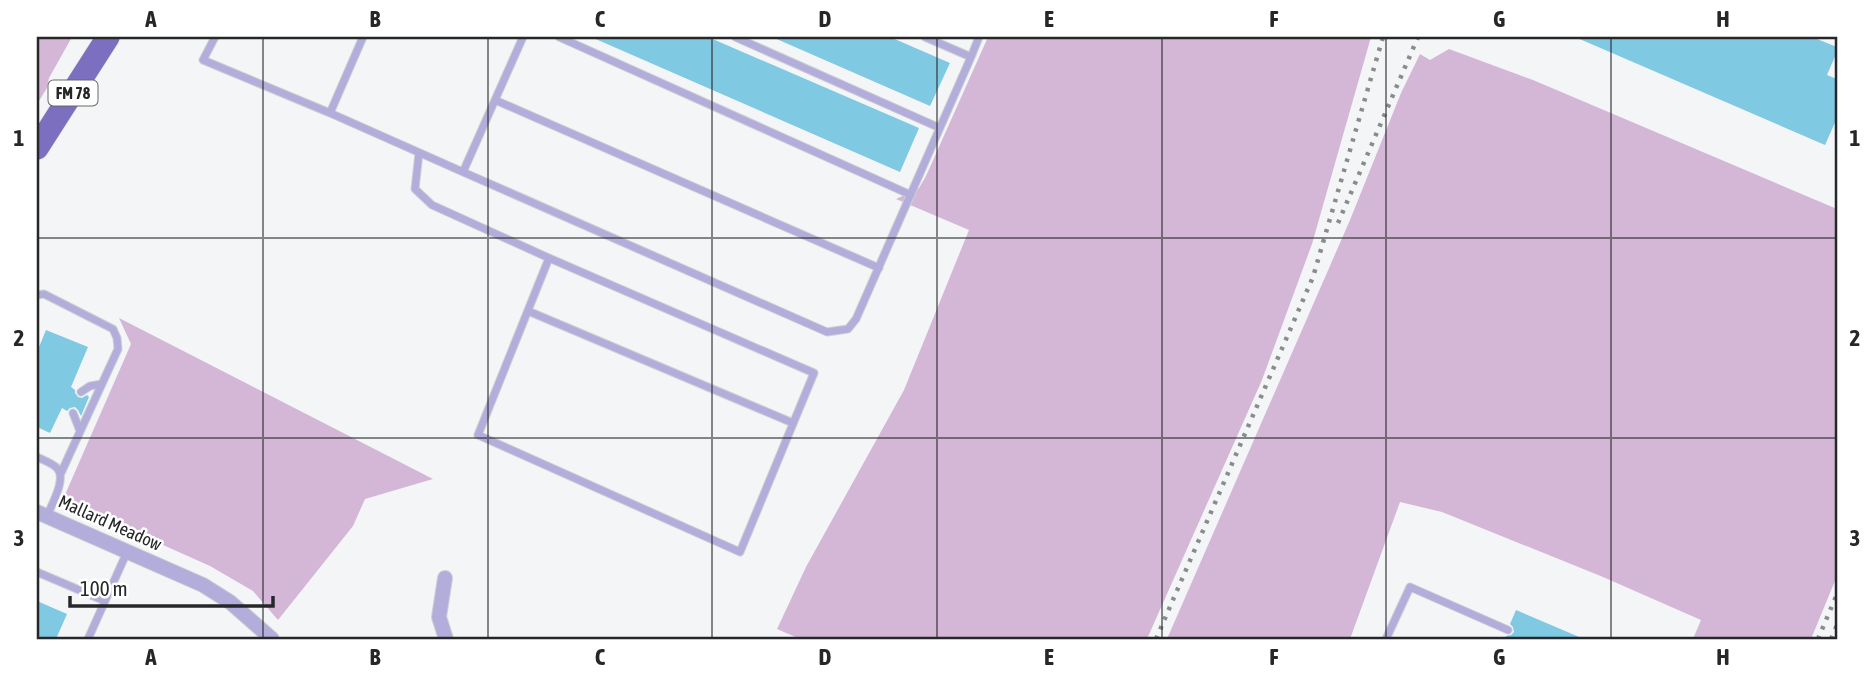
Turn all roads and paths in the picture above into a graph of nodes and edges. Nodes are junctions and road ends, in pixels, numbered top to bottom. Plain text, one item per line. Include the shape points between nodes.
1 (108, 37) edge
2 (215, 37) edge
3 (363, 37) edge
4 (523, 37) edge
5 (559, 37) edge
6 (735, 37) edge
7 (925, 37) edge
8 (979, 37) edge
9 (971, 57) junction
10 (495, 100) junction
11 (330, 113) junction
12 (940, 128) junction
13 (37, 148) edge
14 (419, 153) junction
15 (463, 172) junction
16 (911, 195) junction
17 (549, 258) junction
18 (879, 268) junction
19 (37, 295) edge
20 (528, 311) junction
21 (102, 384) junction
22 (81, 392) dead end
23 (73, 413) dead end
24 (793, 423) junction
25 (80, 431) junction
26 (37, 457) edge
27 (61, 473) junction
28 (42, 514) edge
29 (127, 551) junction
30 (37, 572) edge
31 (445, 578) dead end
32 (105, 601) junction
33 (1508, 630) dead end
34 (88, 639) edge
35 (272, 639) edge
36 (446, 639) edge
37 (1387, 639) edge

1 - 13 main road, FM 78
2 - 11 lane via 204,60
3 - 11 lane
4 - 10 lane
5 - 16 lane
6 - 12 lane
7 - 9 lane
8 - 9 lane
9 - 12 lane
10 - 15 lane
10 - 18 lane
11 - 14 lane
12 - 16 lane
14 - 15 lane
14 - 17 lane via 415,189 432,205
15 - 18 lane via 827,332 848,330
16 - 18 lane
17 - 20 lane
17 - 24 lane via 814,373
19 - 21 lane via 113,329 118,349
20 - 24 lane
20 - 24 lane via 478,435 740,552
21 - 22 lane
21 - 25 lane
23 - 25 lane
25 - 27 lane
26 - 27 lane
27 - 28 lane
28 - 29 street, Mallard Meadow
29 - 32 lane
29 - 35 street, Mallard Meadow via 204,585
30 - 32 lane
31 - 36 street via 439,617
32 - 34 lane
33 - 37 lane via 1410,587

